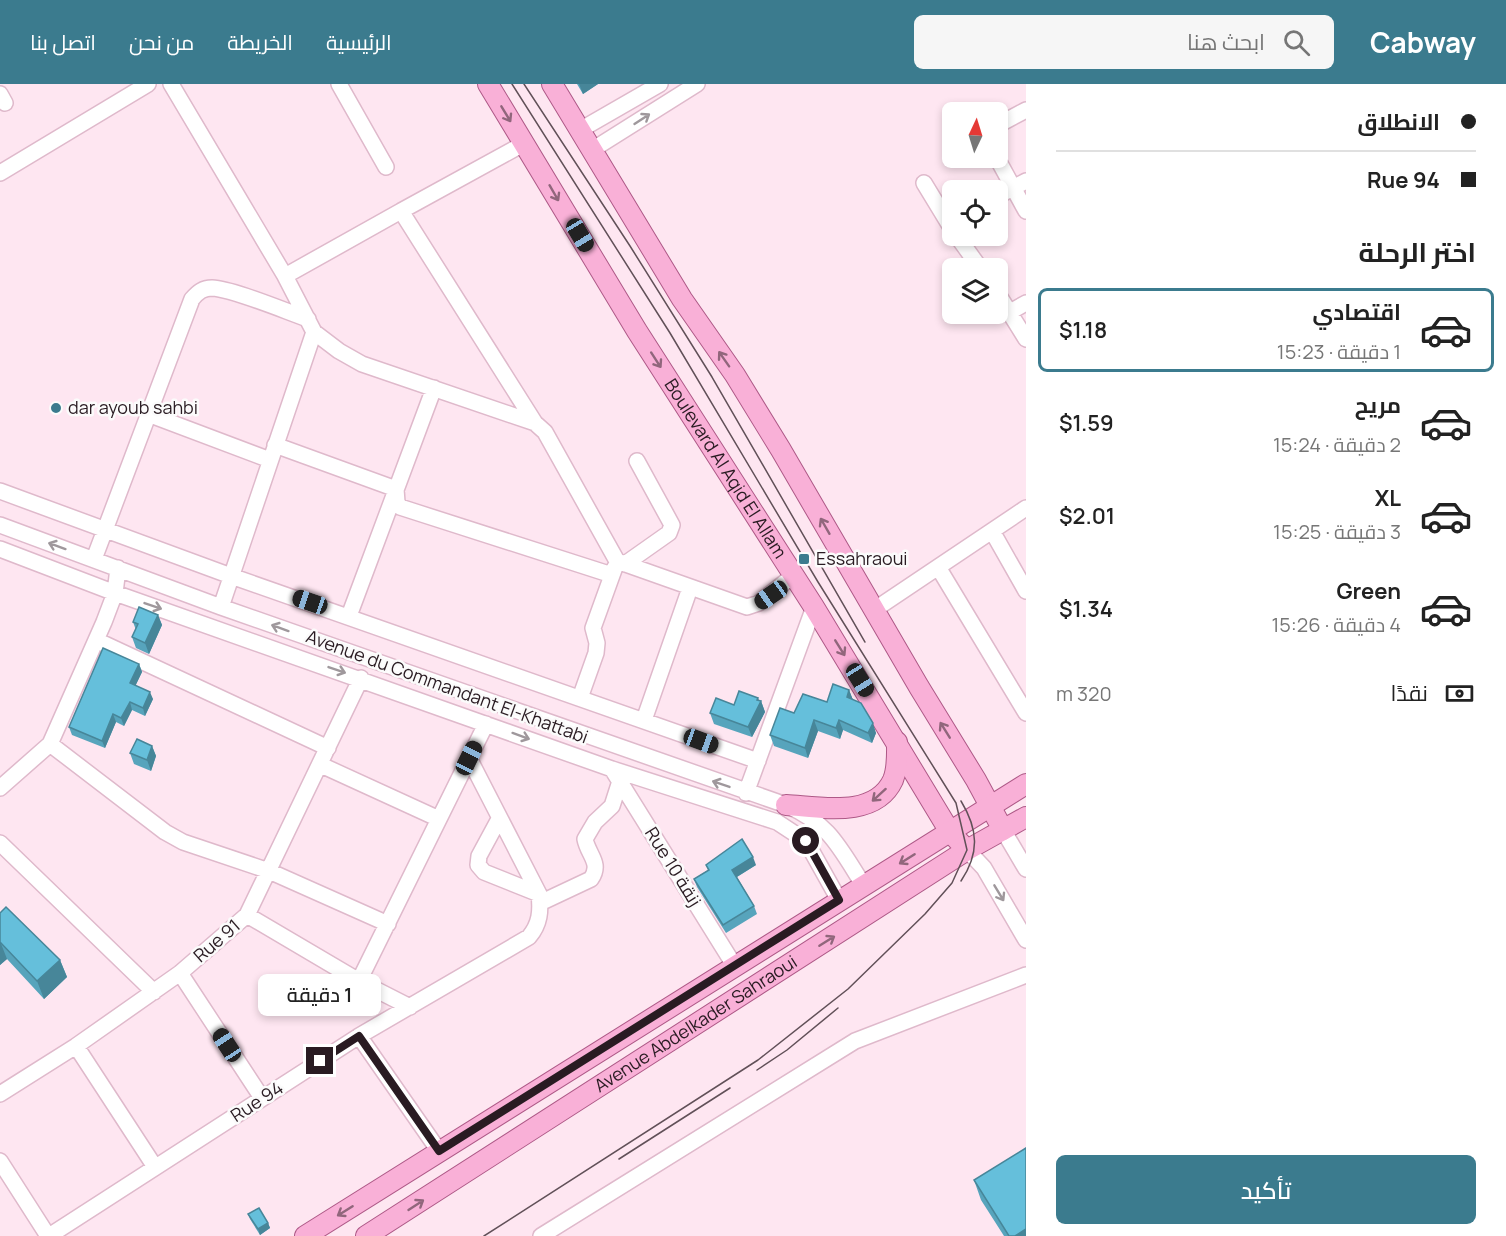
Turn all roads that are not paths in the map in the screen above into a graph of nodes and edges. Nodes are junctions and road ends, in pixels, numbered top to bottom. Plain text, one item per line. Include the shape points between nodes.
1 (148, 84) edge
2 (171, 84) edge
3 (339, 84) edge
4 (488, 84) edge
5 (552, 84) edge
6 (660, 84) edge
7 (697, 84) edge
8 (1026, 110) edge
9 (1008, 120) edge
10 (580, 130) junction
11 (525, 143) junction
12 (592, 150) junction
13 (386, 167) dead end
14 (1006, 168) edge
15 (0, 174) edge
16 (924, 183) dead end
17 (1020, 184) edge
18 (401, 211) junction
19 (942, 211) edge
20 (1026, 211) edge
21 (285, 276) junction
22 (1026, 303) edge
23 (1008, 309) edge
24 (1010, 312) junction
25 (311, 326) junction
26 (1026, 339) edge
27 (434, 388) junction
28 (148, 414) junction
29 (534, 423) junction
30 (272, 453) junction
31 (637, 461) dead end
32 (396, 489) junction
33 (0, 491) edge
34 (1026, 508) edge
35 (0, 525) edge
36 (105, 528) junction
37 (992, 531) junction
38 (0, 549) edge
39 (94, 559) junction
40 (618, 567) junction
41 (938, 567) junction
42 (118, 568) junction
43 (794, 575) junction
44 (231, 576) junction
45 (690, 588) junction
46 (1026, 591) edge
47 (116, 593) junction
48 (221, 607) junction
49 (814, 607) junction
50 (874, 610) junction
51 (349, 616) junction
52 (96, 640) junction
53 (361, 678) junction
54 (580, 698) junction
55 (1024, 704) edge
56 (644, 720) junction
57 (486, 724) junction
58 (897, 742) junction
59 (50, 744) junction
60 (328, 748) junction
61 (469, 758) junction
62 (758, 761) junction
63 (321, 765) junction
64 (616, 775) junction
65 (1026, 784) edge
66 (0, 788) edge
67 (746, 793) junction
68 (990, 804) junction
69 (786, 805) junction
70 (1026, 817) edge
71 (439, 819) junction
72 (498, 819) junction
73 (1003, 830) junction
74 (950, 832) junction
75 (0, 843) edge
76 (967, 850) junction
77 (1026, 869) edge
78 (268, 871) junction
79 (864, 886) junction
80 (540, 899) junction
81 (839, 900) junction
82 (247, 915) junction
83 (388, 924) junction
84 (1026, 940) edge
85 (734, 965) junction
86 (180, 973) junction
87 (1026, 975) edge
88 (359, 981) junction
89 (154, 992) junction
90 (410, 1007) junction
91 (359, 1036) junction
92 (76, 1046) junction
93 (0, 1094) edge
94 (262, 1098) junction
95 (439, 1151) junction
96 (0, 1161) edge
97 (155, 1167) junction
98 (49, 1236) edge
99 (305, 1236) edge
100 (366, 1236) edge
101 (542, 1236) edge

1 - 15 street
2 - 21 street
3 - 13 street
4 -> 11 main road, Boulevard Al Aqid El Allam
5 - 10 main road
6 - 10 street
12 -> 7 street
8 - 9 street
10 - 12 main road
11 - 18 street
11 -> 43 main road, Boulevard Al Aqid El Allam via 637,331
50 -> 12 main road via 762,419 682,299
14 - 17 street
16 - 19 street
17 - 20 street
18 - 21 street
18 - 29 street
21 - 25 street
22 - 24 street
23 - 24 street
24 - 26 street
25 - 27 street via 339,351 362,364
25 - 28 street via 220,290 197,292
25 - 30 street
27 - 29 street
27 - 32 street
28 - 30 street
28 - 36 street
29 - 40 street via 545,432
30 - 32 street
30 - 44 street
31 - 40 street via 672,525 669,533
32 - 40 street via 400,507
32 - 51 street
33 - 36 street
34 - 37 street
39 -> 35 street, Avenue du Commandant El-Khattabi
36 - 39 street
36 - 44 street
37 - 41 street
37 - 46 street
38 - 47 street, Avenue du Commandant El-Khattabi
39 - 42 street, Avenue du Commandant El-Khattabi
40 - 45 street
40 - 54 street via 593,628 596,653
41 - 50 street
41 - 55 street
42 - 47 street
42 - 48 street, Avenue du Commandant El-Khattabi
43 - 45 street via 759,603 747,607
43 - 49 main road, Boulevard Al Aqid El Allam
44 - 48 street
44 - 51 street
45 - 56 street
47 - 52 street
47 -> 53 street, Avenue du Commandant El-Khattabi
67 -> 48 street, Avenue du Commandant El-Khattabi
49 -> 58 main road, Boulevard Al Aqid El Allam
49 - 62 street
68 -> 50 main road
51 - 54 street
52 - 59 street
52 - 60 street
53 - 57 street, Avenue du Commandant El-Khattabi
53 - 60 street, Rue 91
54 - 56 street
56 - 62 street
57 - 61 street
57 -> 64 street, Avenue du Commandant El-Khattabi
58 -> 69 main road via 892,781 877,799 848,807
58 - 74 main road, Boulevard Al Aqid El Allam
59 - 66 street
59 - 78 street via 174,837
60 - 63 street, Rue 91
61 - 71 street
61 - 72 street
62 - 67 street
63 - 71 street
63 - 78 street, Rue 91
64 - 80 street via 612,806 586,832 596,872 591,879
64 - 81 street, Avenue du Commandant El-Khattabi via 777,822 796,833 813,851
64 - 85 street, Rue 10 زنقة
65 - 68 main road, Avenue Abdelkader Sahraoui
67 - 69 street, Avenue du Commandant El-Khattabi
68 - 73 main road
68 - 74 main road, Avenue Abdelkader Sahraoui
69 - 79 street, Avenue du Commandant El-Khattabi via 825,828
70 - 73 main road, Avenue Abdelkader Sahraoui
71 - 83 street
72 - 80 street
72 - 80 street via 478,866
73 - 76 main road, Avenue Abdelkader Sahraoui
73 - 77 street
74 - 76 main road, Boulevard Al Aqid El Allam
74 -> 79 main road, Avenue Abdelkader Sahraoui
75 - 89 street
76 -> 84 street via 984,868
100 -> 76 main road, Avenue Abdelkader Sahraoui
78 - 82 street, Rue 91
78 - 83 street
79 - 81 main road, Avenue Abdelkader Sahraoui
80 - 90 street, Rue 94 via 540,917 528,937
81 - 85 main road, Avenue Abdelkader Sahraoui
82 - 86 street, Rue 91
82 - 88 street
83 - 88 street
85 - 95 main road, Avenue Abdelkader Sahraoui
86 - 89 street, Rue 91
86 - 94 street
87 - 101 street via 855,1041
88 - 90 street
89 - 92 street, Rue 91
90 - 91 street, Rue 94
91 - 94 street, Rue 94
91 - 95 street
92 - 93 street, Rue 91
92 - 97 street
94 - 97 street, Rue 94
95 -> 99 main road, Avenue Abdelkader Sahraoui
96 - 98 street
97 - 98 street, Rue 94

